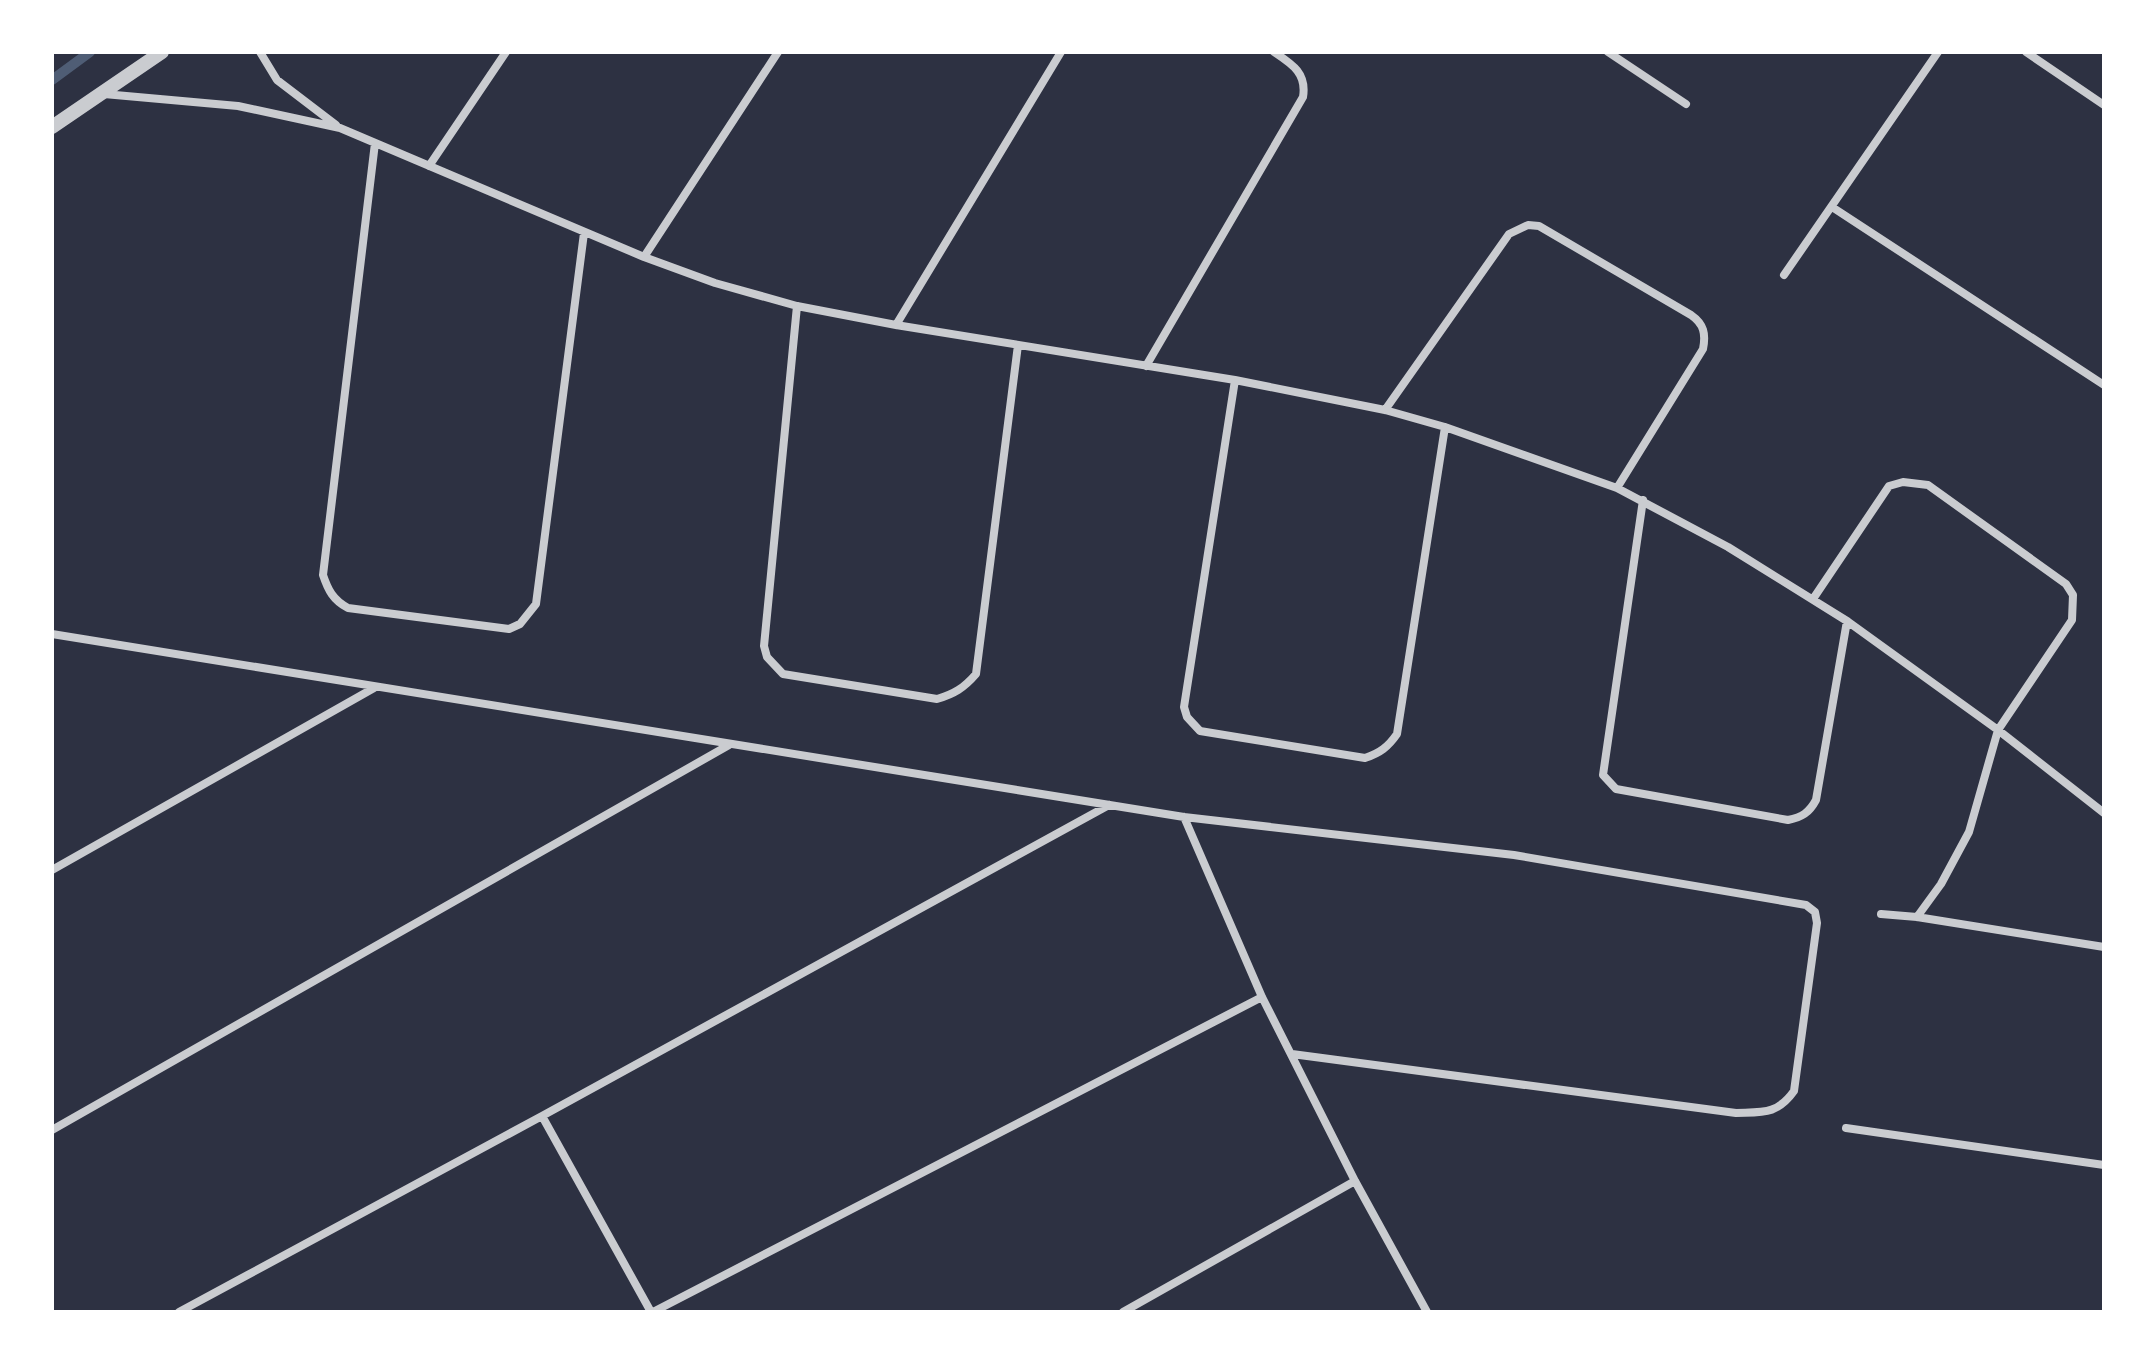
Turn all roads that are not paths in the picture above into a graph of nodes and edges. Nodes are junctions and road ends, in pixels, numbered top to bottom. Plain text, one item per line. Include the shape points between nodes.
1 (162, 52) edge
2 (260, 52) edge
3 (506, 52) edge
4 (778, 52) edge
5 (1061, 52) edge
6 (1274, 52) edge
7 (1608, 52) edge
8 (1938, 52) edge
9 (2026, 52) edge
10 (99, 94) junction
11 (1686, 104) dead end
12 (2104, 105) edge
13 (52, 127) edge
14 (340, 128) junction
15 (375, 143) junction
16 (429, 166) junction
17 (1832, 207) junction
18 (584, 233) junction
19 (644, 257) junction
20 (1784, 275) dead end
21 (797, 306) junction
22 (896, 325) junction
23 (1018, 345) junction
24 (1146, 366) junction
25 (1235, 380) junction
26 (2104, 385) edge
27 (1385, 410) junction
28 (1445, 427) junction
29 (1617, 488) junction
30 (1643, 500) junction
31 (1813, 599) junction
32 (1847, 621) junction
33 (52, 634) edge
34 (374, 688) junction
35 (1998, 730) junction
36 (730, 745) junction
37 (1109, 805) junction
38 (2104, 813) edge
39 (1184, 817) junction
40 (52, 870) edge
41 (1881, 914) dead end
42 (1917, 917) junction
43 (2104, 947) edge
44 (1262, 997) junction
45 (1292, 1054) junction
46 (542, 1116) junction
47 (1846, 1128) dead end
48 (52, 1130) edge
49 (2104, 1165) edge
50 (1355, 1181) junction
51 (179, 1312) edge
52 (652, 1312) edge
53 (1123, 1312) edge
54 (1427, 1312) edge

1 - 10 street
2 - 14 street via 277,80
3 - 16 street
4 - 19 street
5 - 22 street
6 - 24 street via 1298,69 1303,97
7 - 11 street
8 - 17 street
9 - 12 street
10 - 13 street
10 - 14 street via 238,106
14 - 15 street
15 - 16 street
15 - 18 street via 323,575 328,591 348,608 509,629 536,604
16 - 18 street
17 - 20 street
17 - 26 street
18 - 19 street
19 - 21 street
21 - 22 street
21 - 23 street via 764,646 774,668 783,674 937,699 965,687 976,674
22 - 23 street
23 - 24 street
24 - 25 street
25 - 27 street
25 - 28 street via 1184,707 1200,731 1365,758 1389,745 1397,734
27 - 28 street
27 - 29 street via 1509,234 1539,226 1702,326 1703,349
28 - 29 street
29 - 30 street
30 - 31 street
30 - 32 street via 1603,775 1616,789 1788,820 1810,811
31 - 32 street
31 - 35 street via 1889,486 1928,485 2066,584 2073,595 2072,620
32 - 35 street
33 - 34 street
34 - 36 street
34 - 40 street
35 - 38 street
35 - 42 street via 1969,832
36 - 37 street
36 - 48 street
37 - 39 street
37 - 46 street
39 - 44 street
39 - 45 street via 1514,855 1806,905 1815,912 1794,1091 1784,1105 1768,1112 1736,1113
41 - 42 street
42 - 43 street
44 - 45 street
44 - 52 street
45 - 50 street
46 - 51 street
46 - 52 street
47 - 49 street
50 - 53 street
50 - 54 street

